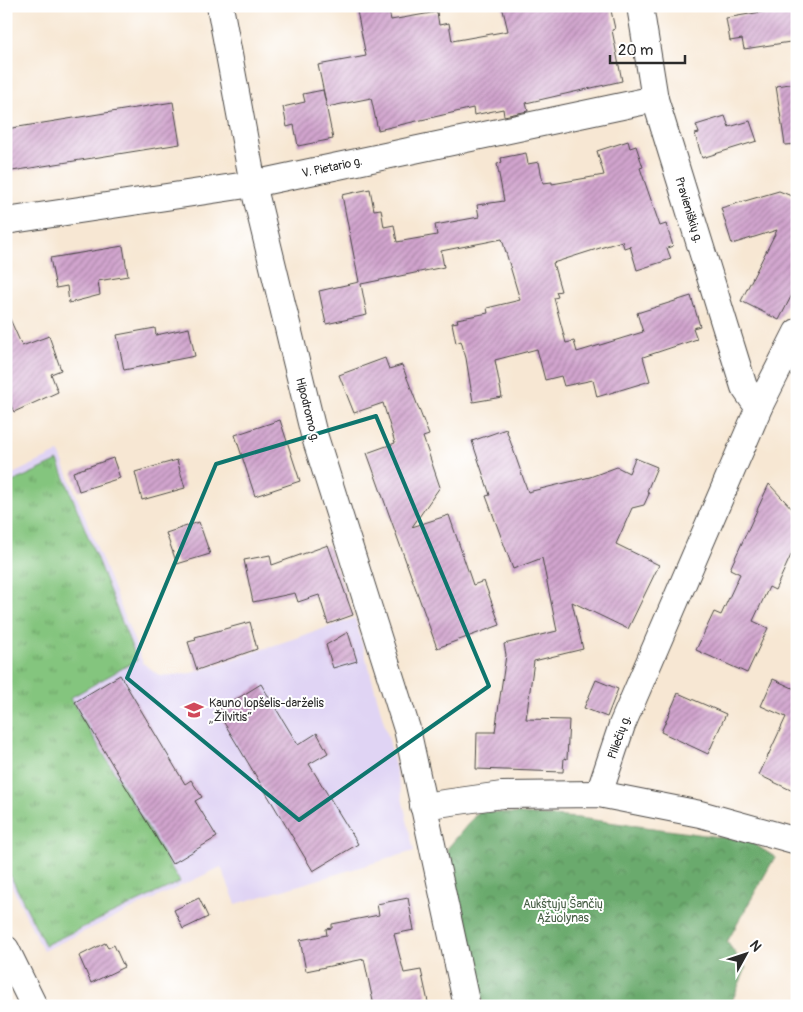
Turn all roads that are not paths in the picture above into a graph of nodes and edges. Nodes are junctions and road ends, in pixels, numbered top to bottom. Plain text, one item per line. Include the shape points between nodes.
1 (220, 6) edge
2 (640, 6) edge
3 (655, 99) junction
4 (253, 184) junction
5 (6, 221) edge
6 (797, 332) edge
7 (760, 405) junction
8 (600, 794) junction
9 (423, 806) junction
10 (797, 841) edge
11 (6, 949) edge
12 (34, 1006) edge
13 (467, 1006) edge

1 - 4 street, Hipodromo g.
2 - 3 street, Pravieniškių g.
3 - 4 street, V. Pietario g.
3 - 7 street, Pravieniškių g. via 744,387
4 - 5 street, V. Pietario g.
4 - 9 street, Hipodromo g. via 313,431 407,729
6 - 7 street, Piliečių g.
7 - 8 street, Piliečių g. via 622,725
8 - 9 street via 502,795
8 - 10 street via 700,814
9 - 13 street
11 - 12 street

